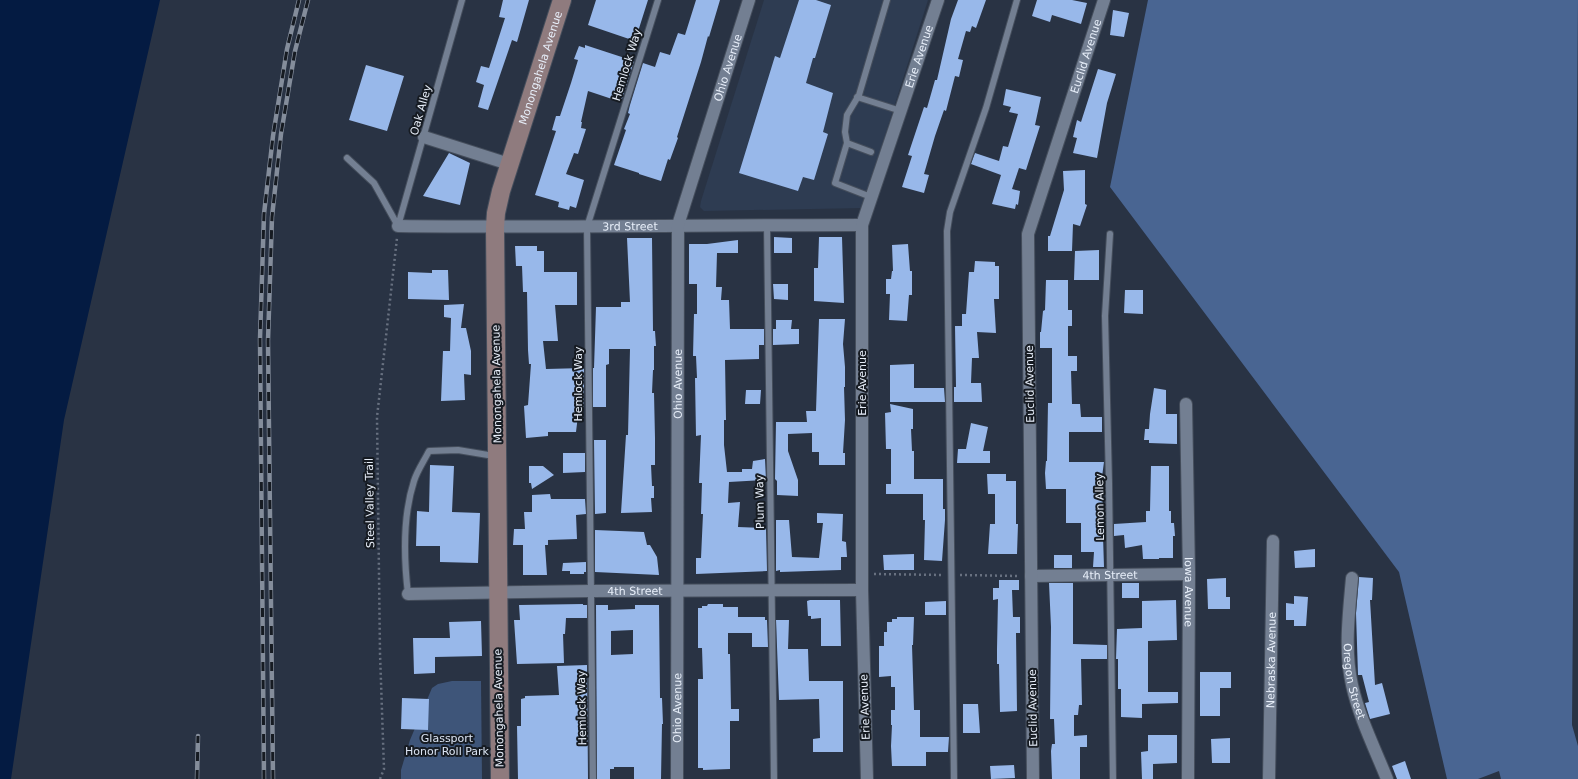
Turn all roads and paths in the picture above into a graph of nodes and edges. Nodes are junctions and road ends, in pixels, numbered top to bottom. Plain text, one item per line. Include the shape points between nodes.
1 (462, 0) edge
2 (562, 0) edge
3 (658, 0) edge
4 (749, 0) edge
5 (887, 0) edge
6 (938, 0) edge
7 (1017, 0) edge
8 (1104, 0) edge
9 (857, 97) junction
10 (901, 111) junction
11 (424, 137) junction
12 (847, 143) junction
13 (871, 152) dead end
14 (347, 158) dead end
15 (509, 164) junction
16 (871, 197) junction
17 (678, 225) junction
18 (767, 225) junction
19 (862, 225) junction
20 (398, 226) junction
21 (495, 227) junction
22 (587, 227) junction
23 (1110, 234) dead end
24 (1186, 404) dead end
25 (498, 457) junction
26 (1273, 541) dead end
27 (1188, 574) junction
28 (1110, 575) junction
29 (1031, 576) junction
30 (1352, 578) dead end
31 (677, 590) junction
32 (771, 590) junction
33 (862, 590) junction
34 (590, 591) junction
35 (498, 592) junction
36 (408, 594) joint
37 (380, 779) edge
38 (500, 779) edge
39 (593, 779) edge
40 (677, 779) edge
41 (774, 779) edge
42 (867, 779) edge
43 (954, 779) edge
44 (1033, 779) edge
45 (1113, 779) edge
46 (1188, 779) edge
47 (1268, 779) edge
48 (1388, 779) edge

1 - 11 lane, Oak Alley
2 - 15 main road, Monongahela Avenue
3 - 22 lane, Hemlock Way
4 - 17 street, Ohio Avenue
5 - 9 lane
6 - 10 street, Erie Avenue
7 - 43 lane via 986,108 950,212 947,231
8 - 29 street, Euclid Avenue via 1028,234
9 - 10 lane
9 - 12 lane via 847,115
10 - 16 street, Erie Avenue
11 - 15 street
11 - 20 lane, Oak Alley
12 - 13 lane
12 - 16 lane via 835,183
14 - 20 lane via 374,184
15 - 21 main road, Monongahela Avenue via 501,190
16 - 19 street, Erie Avenue
17 - 18 street, 3rd Street
17 - 22 street, 3rd Street
17 - 31 street, Ohio Avenue
18 - 19 street, 3rd Street
18 - 32 lane, Plum Way
19 - 33 street, Erie Avenue
20 - 21 street, 3rd Street
20 - 37 path, Steel Valley Trail via 376,417 384,769
21 - 22 street, 3rd Street
21 - 25 main road, Monongahela Avenue
22 - 34 lane, Hemlock Way
23 - 28 lane, Lemon Alley via 1105,316
24 - 27 street, Iowa Avenue
25 - 35 main road, Monongahela Avenue
25 - 36 lane via 458,450 429,451 414,481 407,519 405,566
26 - 47 street, Nebraska Avenue
27 - 28 street, 4th Street
27 - 46 street, Iowa Avenue
28 - 29 street, 4th Street
28 - 45 lane, Lemon Alley
29 - 44 street, Euclid Avenue
30 - 48 street, Oregon Street via 1348,651 1352,685
31 - 32 street, 4th Street
31 - 34 street, 4th Street
31 - 40 street, Ohio Avenue
32 - 33 street, 4th Street
32 - 41 lane, Plum Way
33 - 42 street, Erie Avenue
34 - 35 street, 4th Street
34 - 39 lane, Hemlock Way
35 - 36 street, 4th Street
35 - 38 main road, Monongahela Avenue

